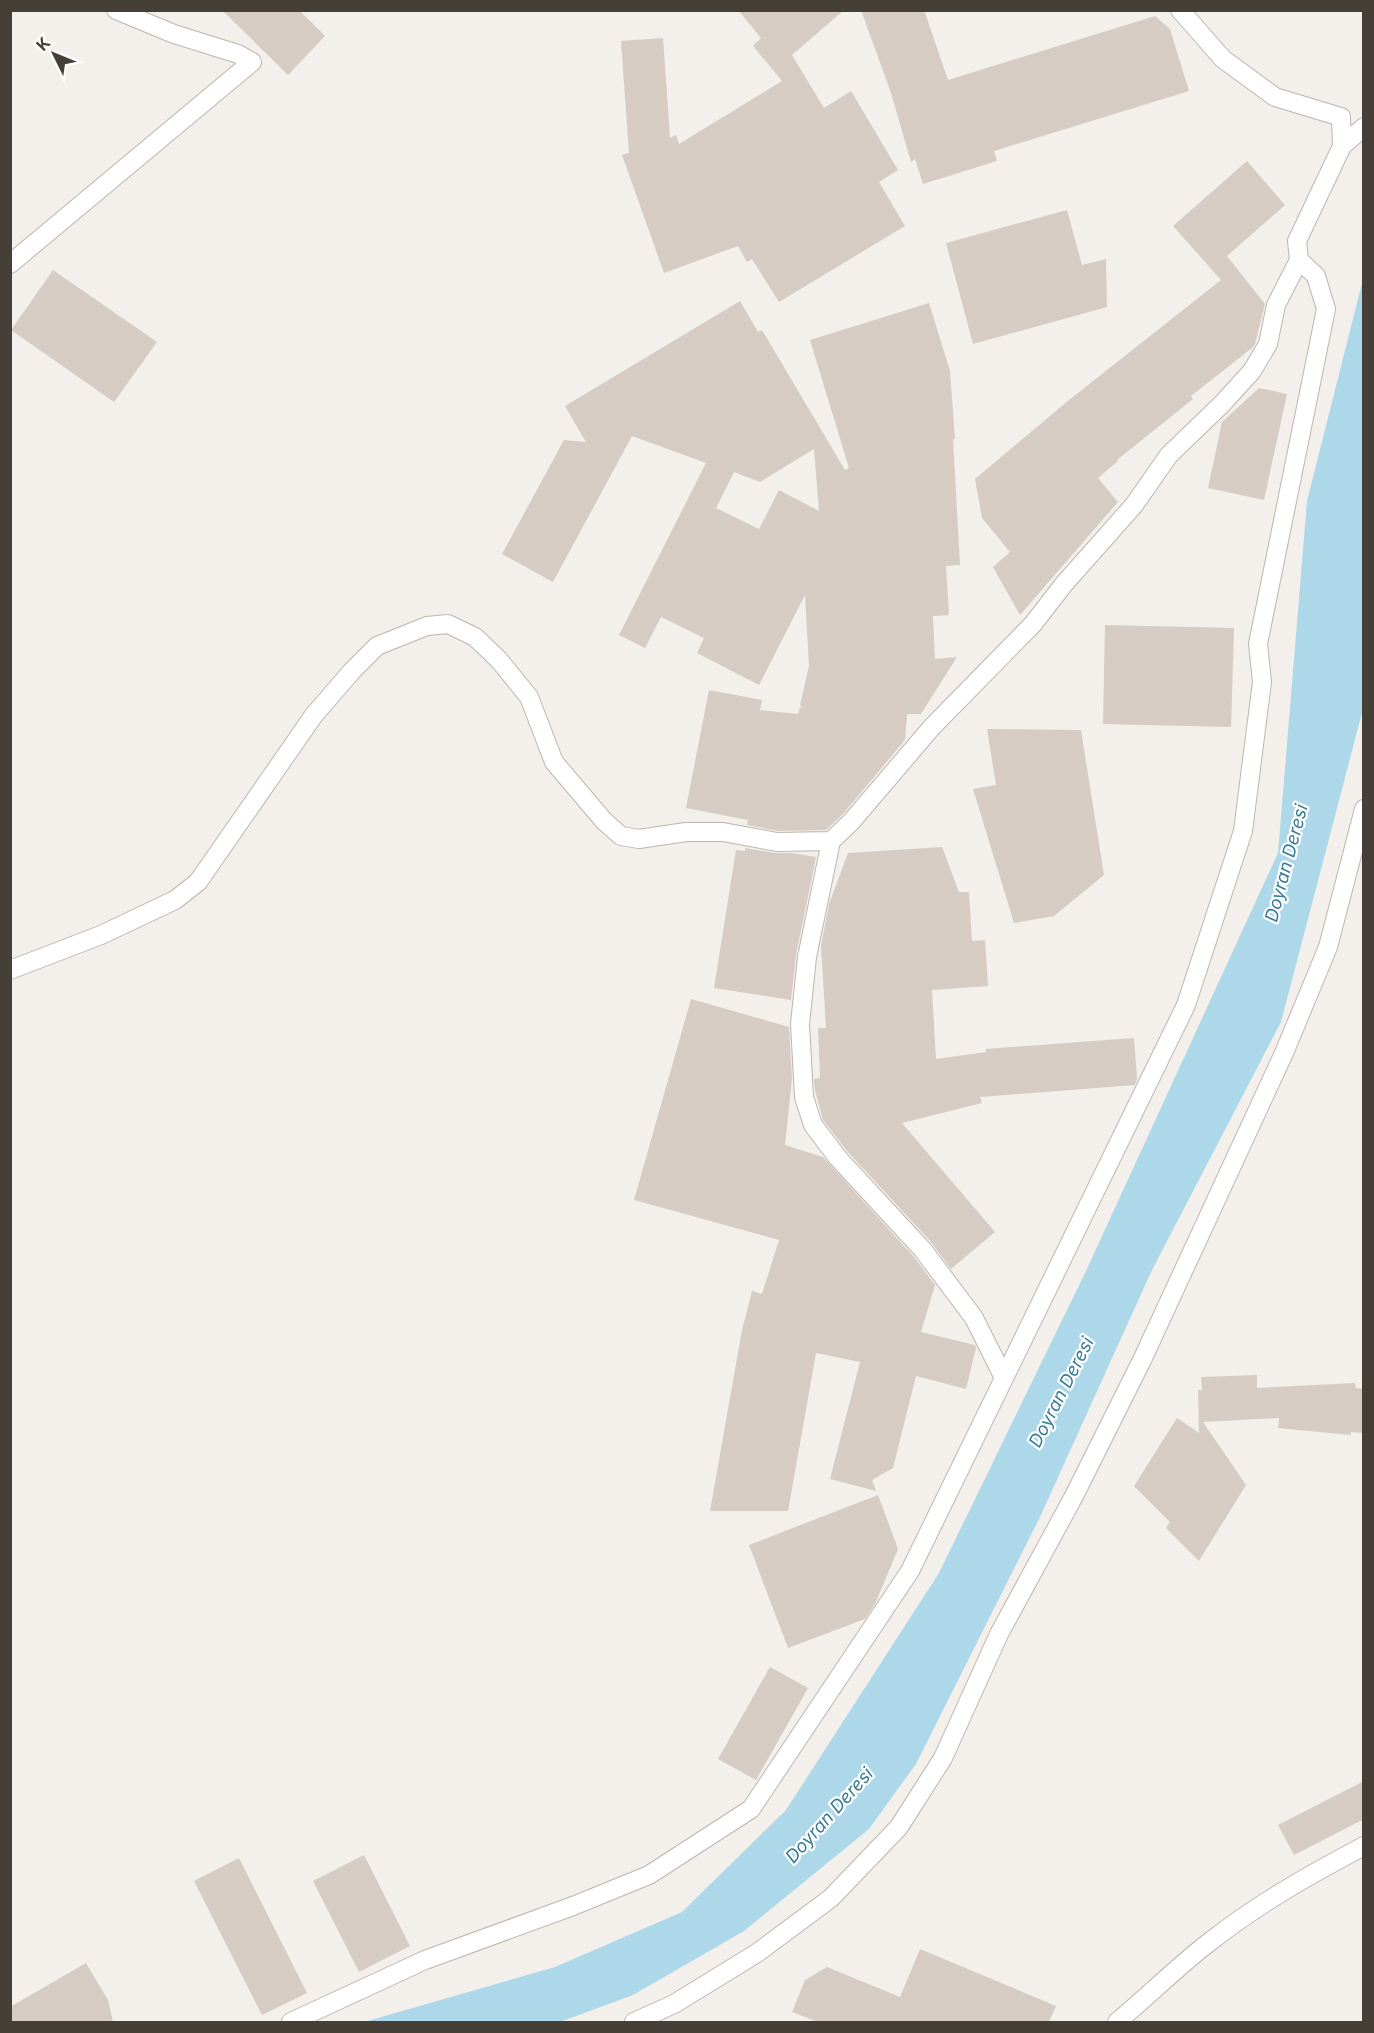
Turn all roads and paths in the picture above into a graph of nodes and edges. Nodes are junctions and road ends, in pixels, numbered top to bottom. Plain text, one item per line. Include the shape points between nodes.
1 (116, 10) edge
2 (1180, 10) edge
3 (1364, 127) edge
4 (1342, 146) junction
5 (1299, 260) junction
6 (10, 264) edge
7 (1364, 809) edge
8 (831, 841) junction
9 (10, 970) edge
10 (1004, 1378) junction
11 (1364, 1846) edge
12 (291, 2022) edge
13 (634, 2022) edge
14 (1117, 2022) edge

1 - 6 street via 252,62
2 - 4 street via 1223,59 1275,97 1341,117
3 - 4 street
4 - 5 street via 1297,241
5 - 8 street via 1276,305 1268,344 1252,371 1169,455 1134,505 1033,624 932,727
5 - 10 street via 1316,276 1326,309 1258,644 1262,682 1242,831 1186,1005
7 - 13 street via 1328,947 1284,1053 1143,1358 999,1634 943,1758 899,1827 831,1898 757,1953 674,2004
8 - 9 street via 777,842 723,832 686,832 639,839 621,836 554,762 529,697 499,660 466,632 448,624 427,626 377,646 352,671 314,716 198,882 175,900 101,935
8 - 10 street via 806,968 800,1024 804,1097 813,1125 838,1158 923,1250 974,1318
10 - 12 street via 910,1571 751,1809 649,1875 425,1960
11 - 14 street via 1263,1903 1206,1944

